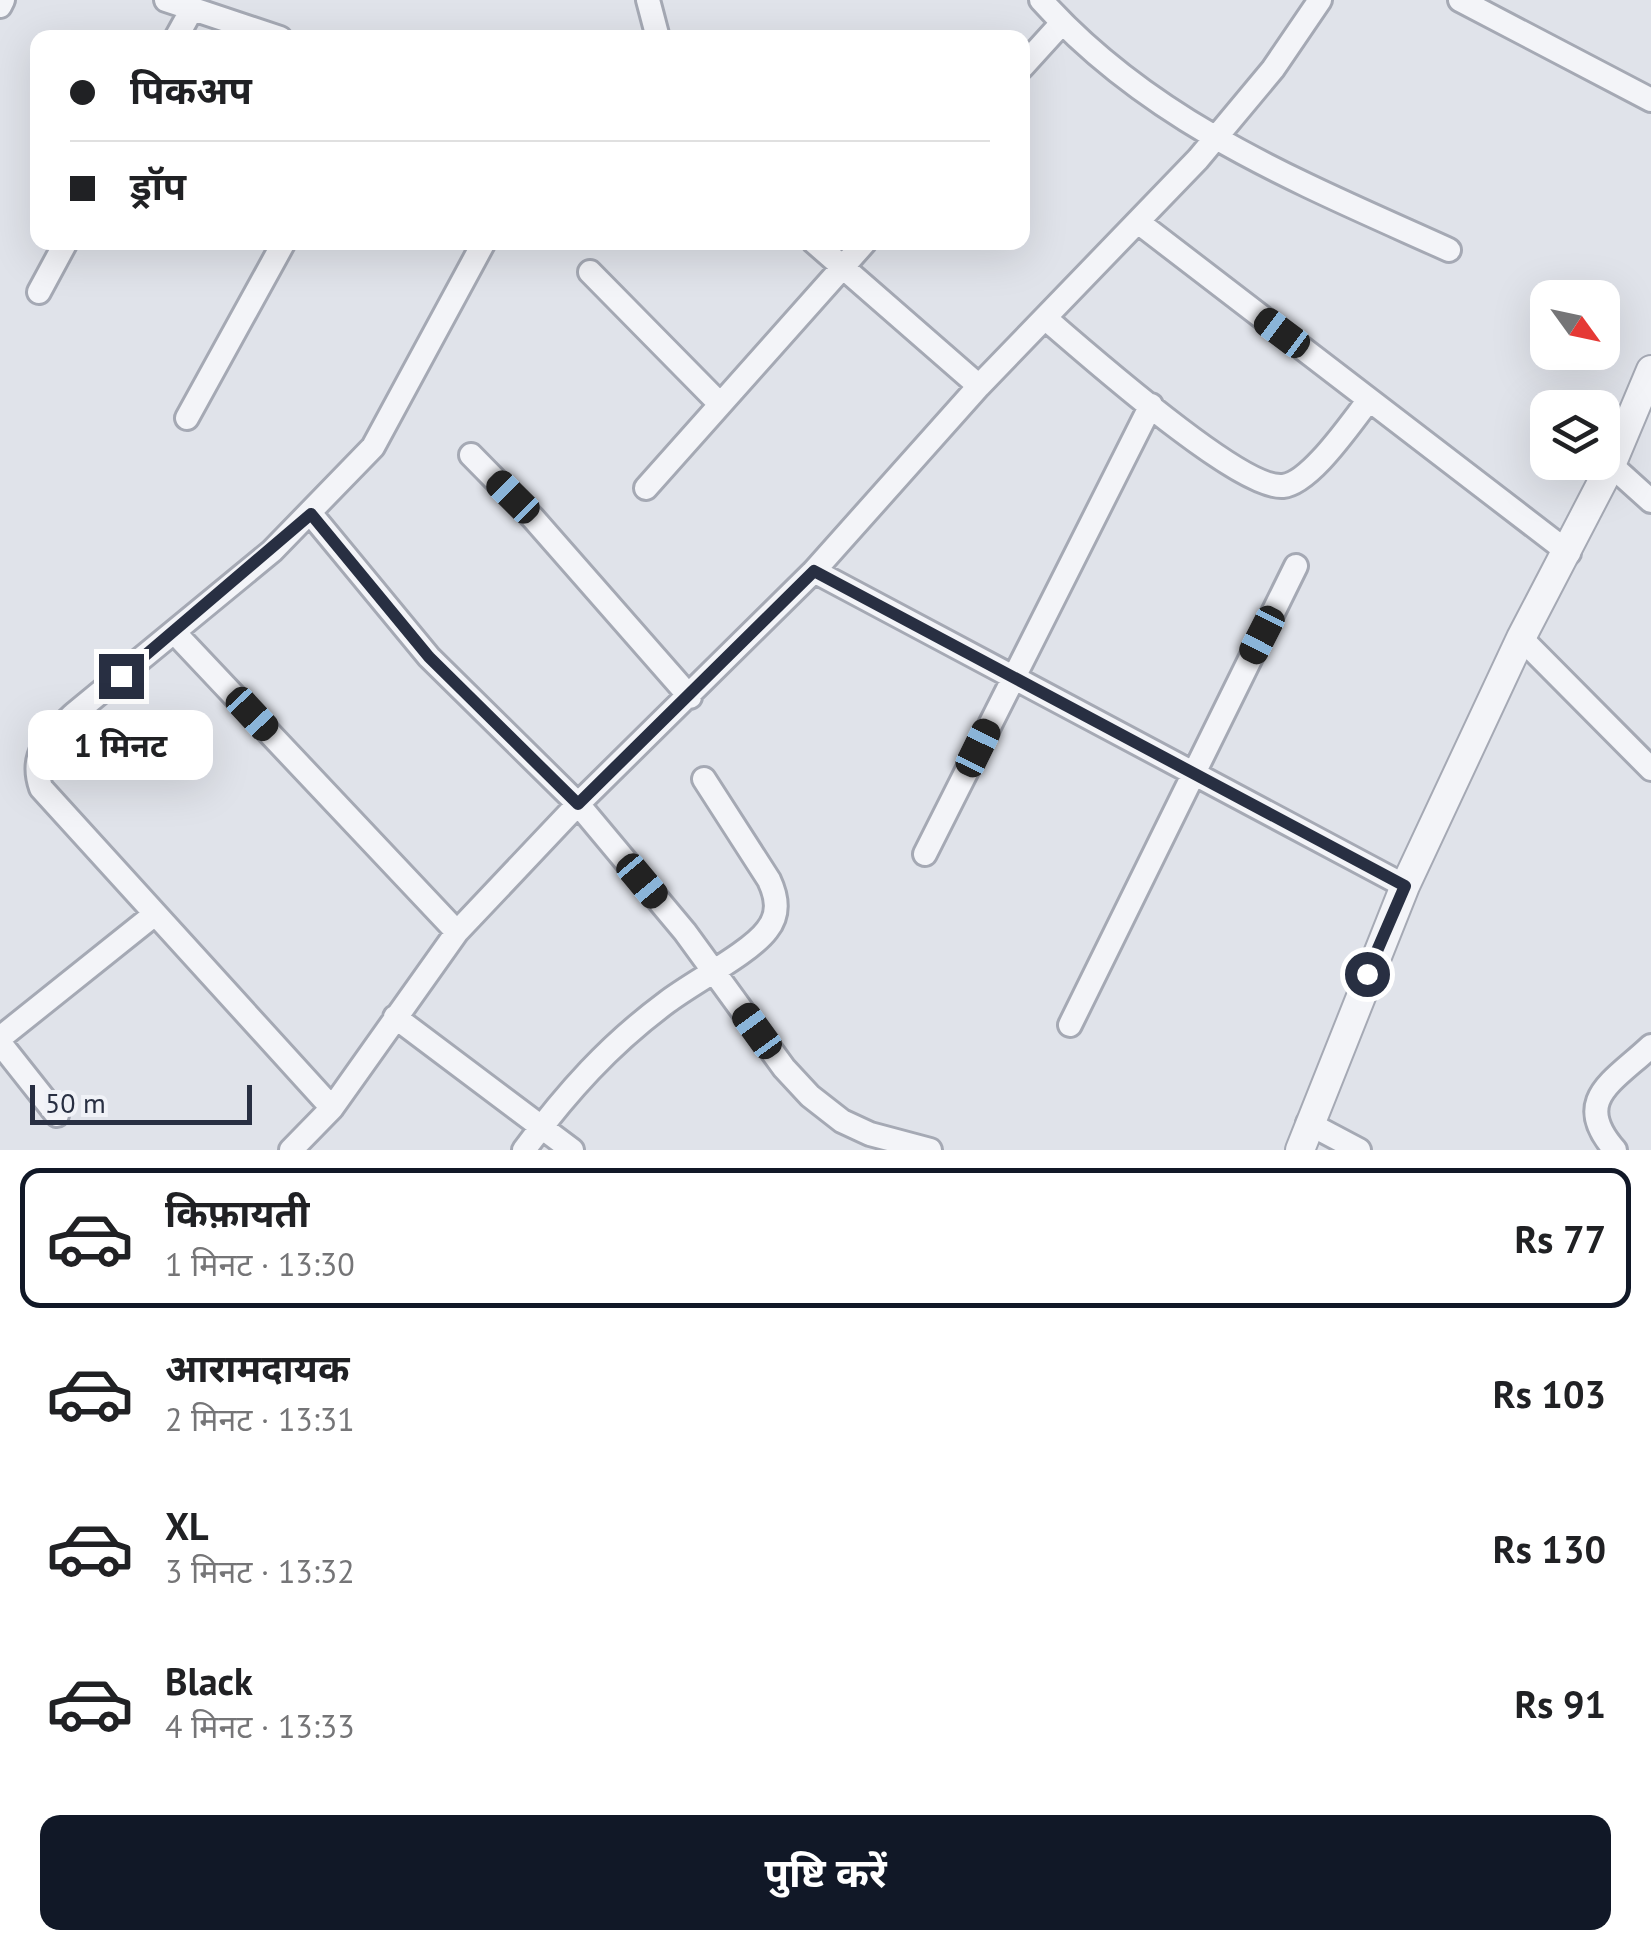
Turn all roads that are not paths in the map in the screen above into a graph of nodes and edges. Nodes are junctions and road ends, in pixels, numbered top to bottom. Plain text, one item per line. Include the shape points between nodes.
1 (166, 0) edge
2 (648, 0) edge
3 (1041, 0) edge
4 (1320, 0) edge
5 (1460, 0) edge
6 (192, 8) junction
7 (1062, 24) junction
8 (180, 30) edge
9 (257, 30) edge
10 (656, 30) edge
11 (1030, 58) edge
12 (1651, 100) edge
13 (1214, 140) junction
14 (1138, 222) junction
15 (62, 250) edge
16 (280, 250) edge
17 (480, 250) edge
18 (822, 250) edge
19 (858, 250) edge
20 (1449, 250) dead end
21 (841, 268) junction
22 (590, 272) dead end
23 (39, 292) dead end
24 (1045, 318) junction
25 (1651, 370) edge
26 (979, 386) junction
27 (1369, 400) junction
28 (720, 404) junction
29 (1150, 405) junction
30 (187, 418) dead end
31 (1620, 444) edge
32 (472, 455) dead end
33 (1620, 473) edge
34 (1604, 480) edge
35 (646, 488) dead end
36 (1651, 501) edge
37 (311, 514) junction
38 (1569, 553) junction
39 (1296, 566) dead end
40 (814, 571) junction
41 (174, 632) junction
42 (1521, 638) junction
43 (1013, 678) junction
44 (690, 697) junction
45 (1651, 769) edge
46 (1192, 772) junction
47 (704, 779) dead end
48 (578, 804) junction
49 (925, 854) dead end
50 (1405, 886) junction
51 (154, 914) junction
52 (458, 932) junction
53 (711, 969) junction
54 (395, 1016) junction
55 (1070, 1024) dead end
56 (0, 1040) edge
57 (1651, 1046) edge
58 (332, 1108) junction
59 (57, 1115) dead end
60 (541, 1127) junction
61 (1304, 1137) edge
62 (292, 1150) edge
63 (524, 1150) edge
64 (572, 1150) edge
65 (930, 1150) edge
66 (1359, 1150) edge
67 (1615, 1150) edge

1 - 6 street
2 - 10 street
3 - 7 street
4 - 13 street
5 - 12 street
6 - 8 street
6 - 9 street
7 - 11 street
7 - 13 street via 1129,82
13 - 14 street
13 - 20 street
14 - 24 street
14 - 27 street
15 - 23 street
16 - 30 street
17 - 37 street via 373,447
18 - 21 street
19 - 21 street
21 - 26 street
21 - 28 street
22 - 28 street
24 - 26 street
24 - 29 street
25 - 31 street
26 - 40 street
27 - 29 street via 1318,462 1283,486 1244,472
27 - 38 street
28 - 35 street
29 - 43 street
32 - 44 street
33 - 36 street
34 - 38 street
37 - 41 street
37 - 48 street via 429,657
38 - 42 street
39 - 46 street
40 - 43 street
40 - 44 street
41 - 51 street via 47,738 36,756 40,788
41 - 52 street
42 - 45 street
42 - 50 street
43 - 46 street
43 - 49 street
44 - 48 street
46 - 50 street
46 - 55 street
47 - 53 street via 777,897 768,930
48 - 52 street
48 - 53 street
50 - 61 street
51 - 56 street
51 - 58 street
52 - 54 street
53 - 60 street via 606,1049
53 - 65 street via 810,1096 870,1134
54 - 58 street
54 - 60 street
56 - 59 street
57 - 67 street via 1596,1100 1598,1130
58 - 62 street
60 - 63 street
60 - 64 street
61 - 66 street

